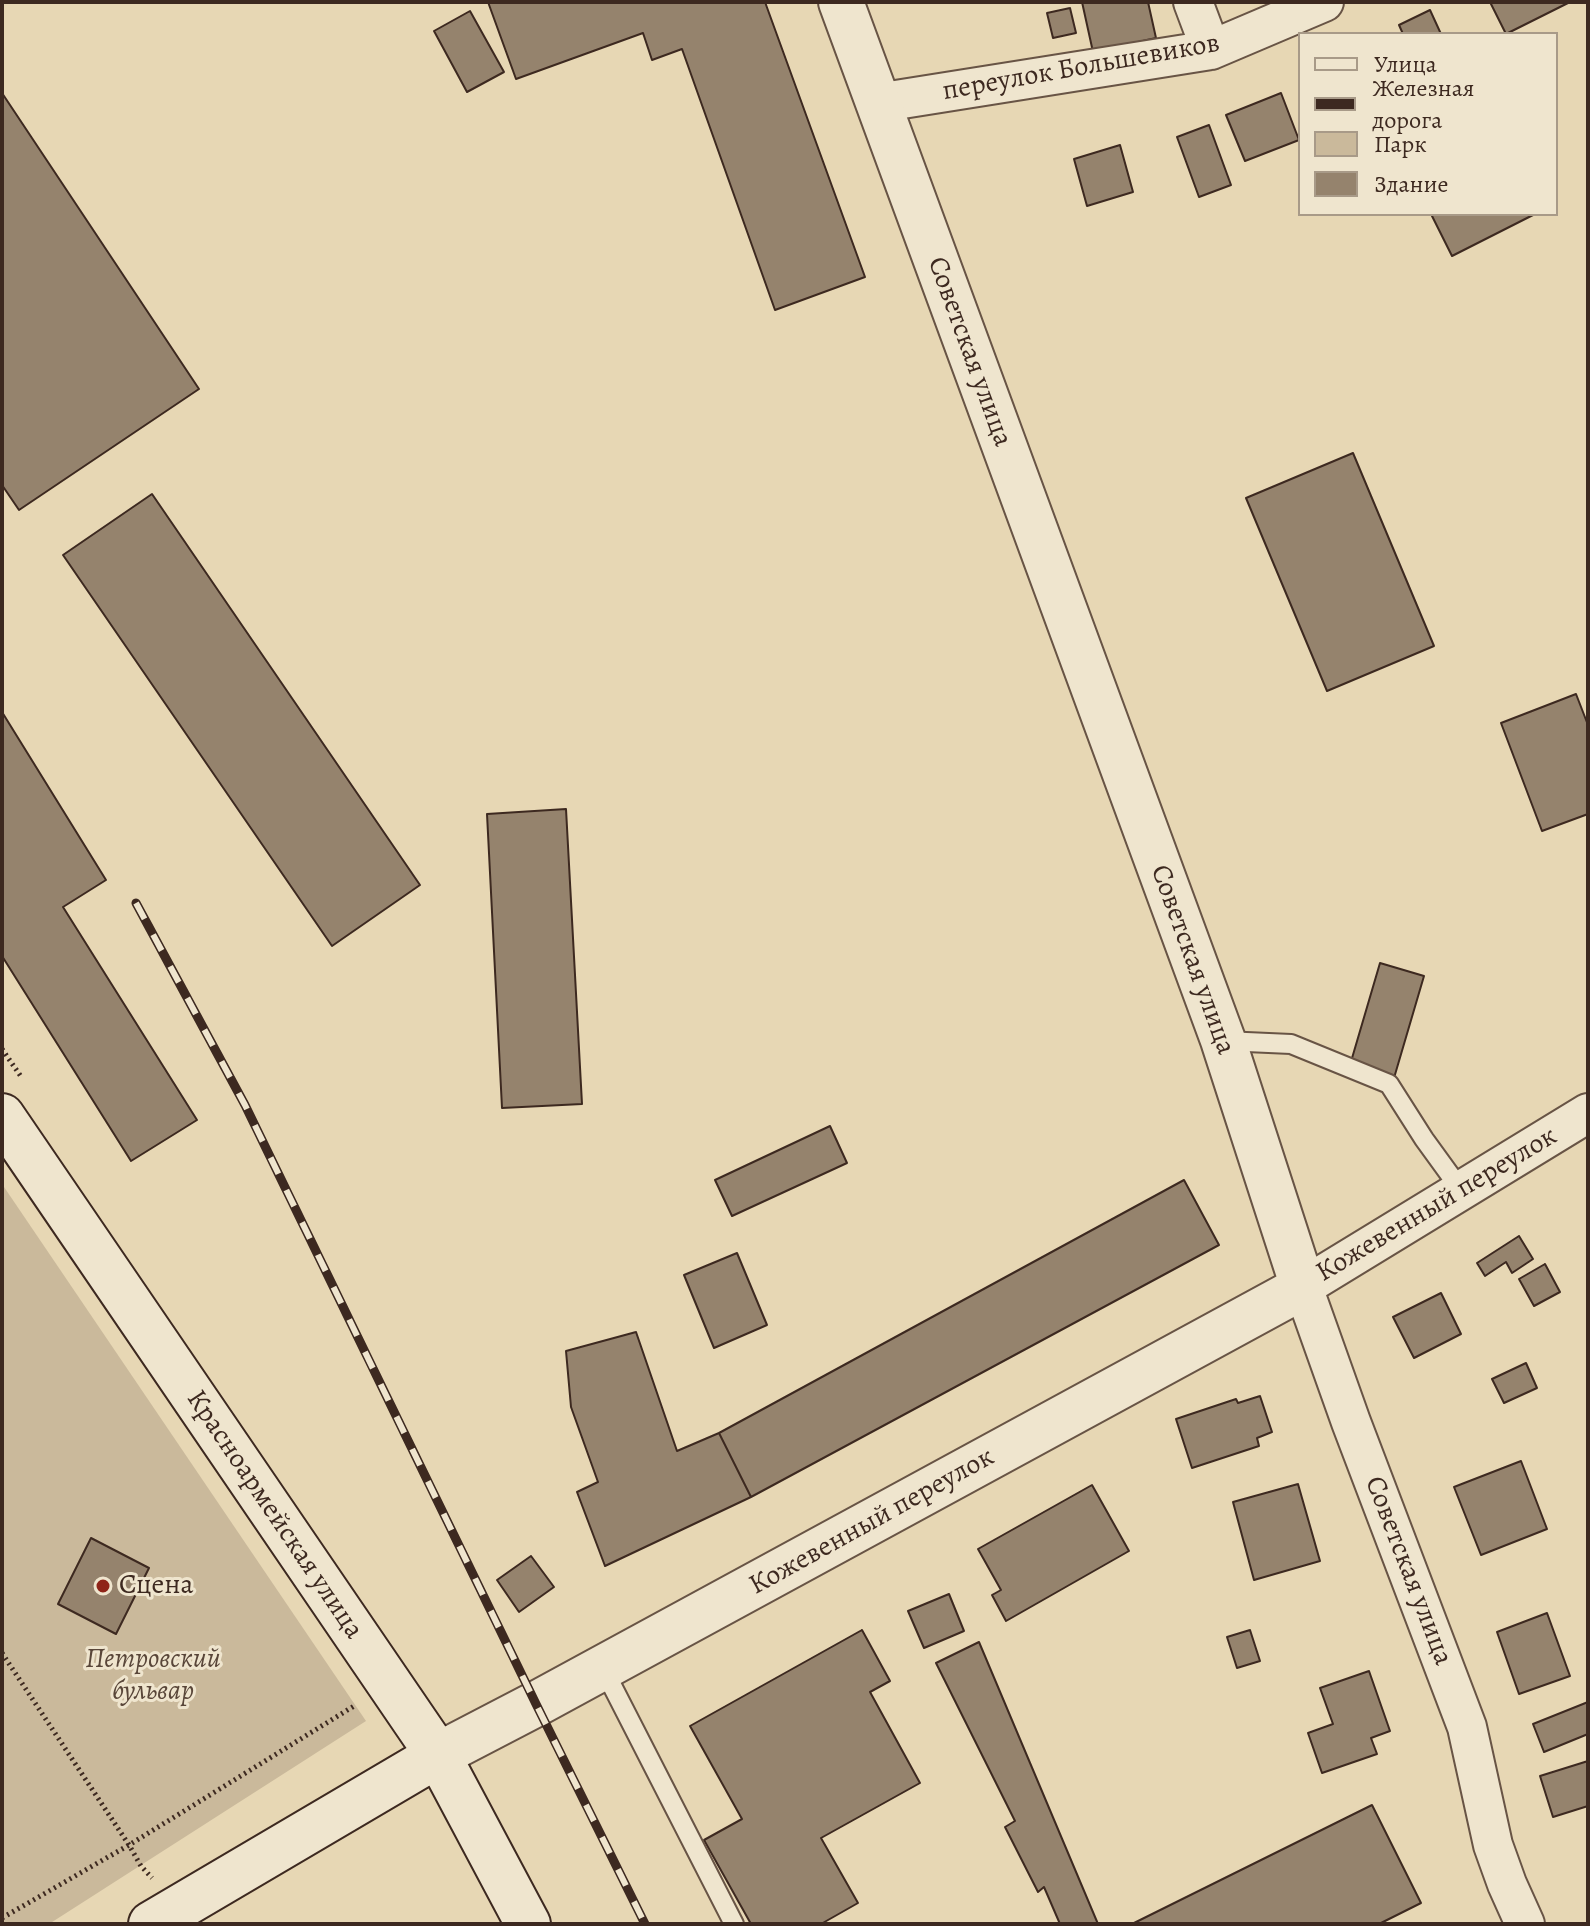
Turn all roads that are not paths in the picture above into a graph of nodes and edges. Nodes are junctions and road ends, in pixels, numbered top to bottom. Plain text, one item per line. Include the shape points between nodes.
1 (841, 2) edge
2 (1193, 2) edge
3 (1324, 2) edge
4 (1211, 50) junction
5 (877, 103) junction
6 (1223, 1040) junction
7 (1588, 1113) edge
8 (2, 1116) edge
9 (1461, 1190) junction
10 (1303, 1287) junction
11 (603, 1668) junction
12 (438, 1755) junction
13 (151, 1924) edge
14 (528, 1924) edge
15 (734, 1924) edge
16 (1525, 1924) edge

1 - 5 street, Советская улица
2 - 4 street
3 - 4 street, переулок Большевиков
4 - 5 street, переулок Большевиков
5 - 6 street, Советская улица
6 - 9 lane via 1291,1044 1389,1084
6 - 10 street, Советская улица
7 - 9 street, Кожевенный переулок
8 - 12 street, Красноармейская улица
9 - 10 street, Кожевенный переулок
10 - 11 street, Кожевенный переулок
10 - 16 street, Советская улица via 1467,1727 1493,1845
11 - 12 street, Кожевенный переулок
11 - 15 lane
12 - 13 street, Кожевенный переулок
12 - 14 street, Красноармейская улица

